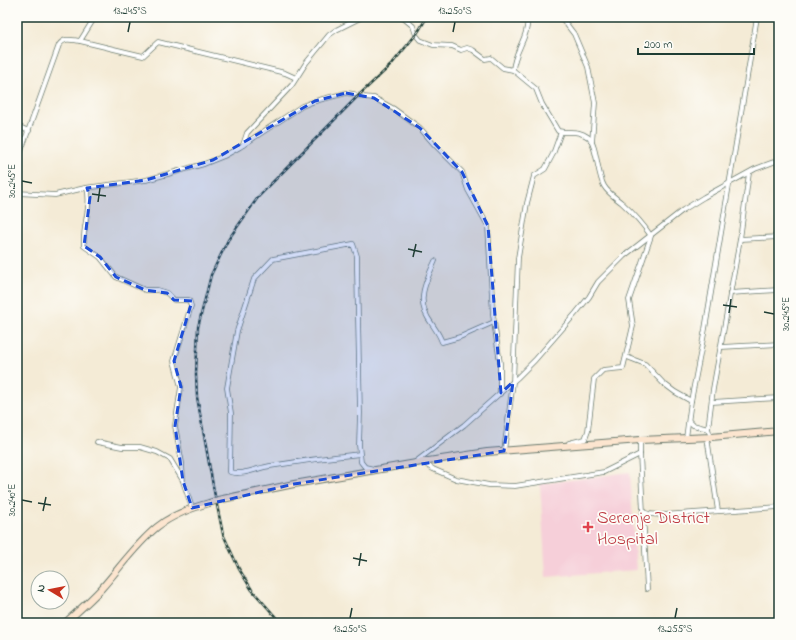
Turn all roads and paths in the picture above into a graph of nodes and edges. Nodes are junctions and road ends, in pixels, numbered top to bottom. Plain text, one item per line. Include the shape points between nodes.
1 (95, 17) edge
2 (362, 17) edge
3 (402, 17) edge
4 (527, 17) edge
5 (561, 17) edge
6 (757, 17) edge
7 (80, 42) junction
8 (513, 70) junction
9 (296, 78) junction
10 (17, 126) edge
11 (29, 131) junction
12 (561, 132) junction
13 (592, 142) junction
14 (243, 145) junction
15 (779, 160) edge
16 (17, 162) edge
17 (749, 173) junction
18 (728, 183) junction
19 (87, 188) junction
20 (17, 193) edge
21 (651, 236) junction
22 (779, 237) edge
23 (740, 240) junction
24 (435, 261) dead end
25 (779, 290) edge
26 (730, 293) junction
27 (494, 322) junction
28 (779, 344) edge
29 (722, 347) junction
30 (626, 357) junction
31 (513, 382) junction
32 (500, 394) junction
33 (779, 398) edge
34 (691, 401) junction
35 (712, 402) junction
36 (689, 421) junction
37 (708, 429) junction
38 (779, 431) edge
39 (709, 437) junction
40 (686, 438) junction
41 (640, 440) junction
42 (97, 442) dead end
43 (556, 447) junction
44 (504, 451) junction
45 (360, 454) junction
46 (640, 454) junction
47 (422, 462) junction
48 (414, 463) junction
49 (378, 470) junction
50 (183, 481) junction
51 (779, 507) edge
52 (192, 508) junction
53 (718, 511) junction
54 (643, 512) junction
55 (647, 589) dead end
56 (65, 623) edge

1 - 7 street
2 - 9 street via 329,35
3 - 8 street via 413,26 420,40 461,50 467,48 485,59 491,58 503,68
4 - 8 street via 528,27
5 - 13 street via 574,34 588,67 595,103
6 - 18 street
7 - 9 street via 143,56 158,42
7 - 11 street via 67,40 59,45
8 - 12 street via 536,89 554,126
9 - 14 street via 247,133
10 - 11 street
11 - 16 street
12 - 13 street via 580,132
12 - 31 street via 545,169 534,176 527,203 518,258
13 - 21 street via 605,189 639,220
14 - 19 street via 213,160 146,180
14 - 27 street via 302,106 337,95 354,94 374,98 394,109 420,128 462,172 468,190 488,226
15 - 17 street
17 - 18 street
17 - 23 street
18 - 21 street via 683,210
18 - 34 street
19 - 20 street via 55,195
19 - 50 street via 90,197 84,246 100,257 116,277 145,290 167,293 174,300 189,300 191,306 174,361 181,387 175,426
21 - 30 street via 629,300 633,326
21 - 31 street via 624,256 598,282 572,317
22 - 23 street
23 - 26 street
24 - 27 street via 425,285 422,302 442,342
25 - 26 street
26 - 29 street
27 - 32 street via 500,363
28 - 29 street
29 - 35 street
30 - 34 street via 644,364 663,383
30 - 43 street via 623,368 603,370 594,379 585,439
31 - 32 street
31 - 44 street
32 - 48 street
33 - 35 street
34 - 36 street
35 - 37 street
36 - 37 street via 693,425
36 - 40 street
37 - 39 street
38 - 39 main road
39 - 40 main road
39 - 53 street
40 - 41 main road
41 - 43 main road
41 - 46 street
42 - 50 street via 122,447 140,447 157,452 170,459
43 - 44 main road
44 - 47 main road
45 - 45 street via 358,275 354,244 273,259 254,279 237,331 230,364 227,388 231,413 230,472 236,474 268,466
45 - 49 street via 365,467
46 - 47 street via 604,472 515,486 489,485 456,479
46 - 54 street
47 - 48 main road
48 - 49 main road
49 - 52 main road, bridge via 294,484
50 - 52 street
51 - 53 street
52 - 56 main road via 157,527 100,590
53 - 54 street via 663,515
54 - 55 street

